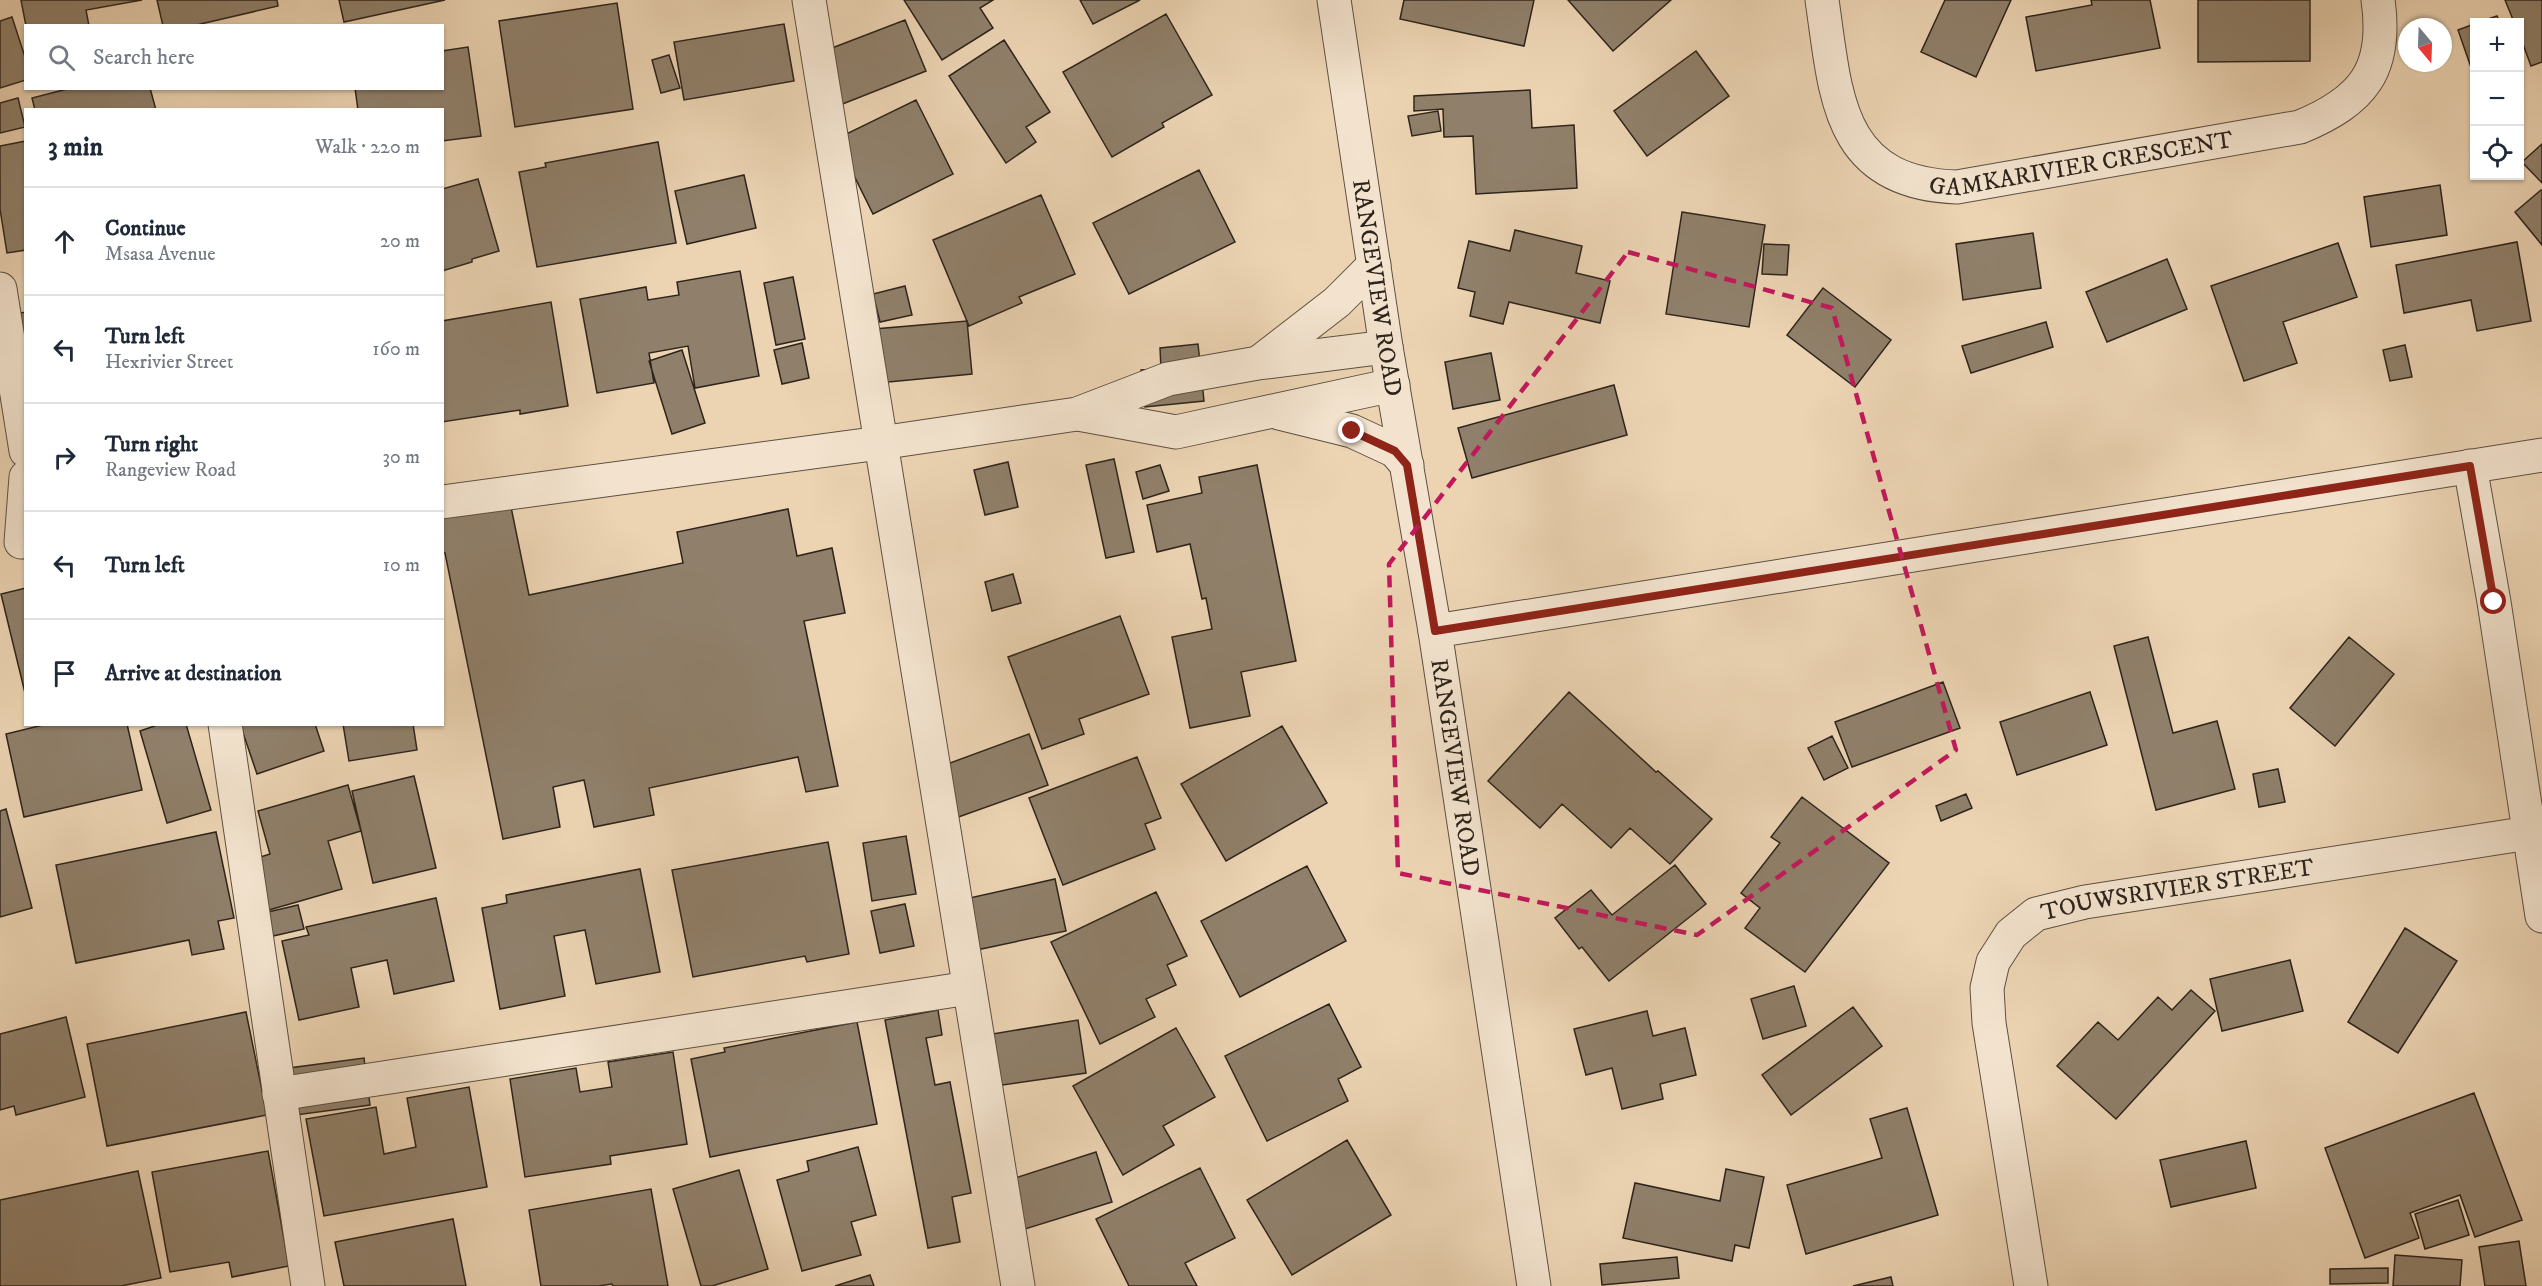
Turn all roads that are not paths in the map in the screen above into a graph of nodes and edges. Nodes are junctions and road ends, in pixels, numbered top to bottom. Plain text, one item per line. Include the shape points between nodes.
1 (809, 0) edge
2 (1334, 0) edge
3 (1822, 0) edge
4 (2378, 0) edge
5 (1374, 265) junction
6 (0, 289) edge
7 (1386, 348) junction
8 (1258, 363) junction
9 (1393, 385) junction
10 (1271, 411) junction
11 (1077, 414) junction
12 (24, 439) edge
13 (880, 443) junction
14 (2542, 455) edge
15 (1407, 465) junction
16 (2470, 466) junction
17 (24, 490) edge
18 (444, 502) edge
19 (16, 540) edge
20 (1435, 631) junction
21 (225, 726) edge
22 (2529, 833) junction
23 (2542, 916) edge
24 (969, 988) junction
25 (279, 1095) junction
26 (308, 1286) edge
27 (1018, 1286) edge
28 (1534, 1286) edge
29 (2031, 1286) edge

1 - 13 street
2 - 5 street, RANGEVIEW ROAD
3 - 4 street, GAMKARIVIER CRESCENT via 1833,74 1849,130 1864,153 1908,180 1957,187 2300,128 2350,99 2365,84 2373,70 2382,27
5 - 7 street, RANGEVIEW ROAD
5 - 8 street via 1337,303
6 - 12 street
7 - 8 street
7 - 9 street, RANGEVIEW ROAD
8 - 10 street
8 - 11 street via 1168,379
9 - 10 street
9 - 15 street, RANGEVIEW ROAD
10 - 11 street via 1176,432
10 - 15 street via 1352,431 1395,451
11 - 13 street
13 - 18 street
13 - 24 street
14 - 16 street
15 - 20 street, RANGEVIEW ROAD
16 - 20 street
16 - 22 street
17 - 19 street
20 - 28 street, RANGEVIEW ROAD
21 - 25 street
22 - 23 street
22 - 29 street, TOUWSRIVIER STREET via 2085,902 2036,914 2011,934 1993,962 1987,988 1989,1023
24 - 25 street
24 - 27 street
25 - 26 street

